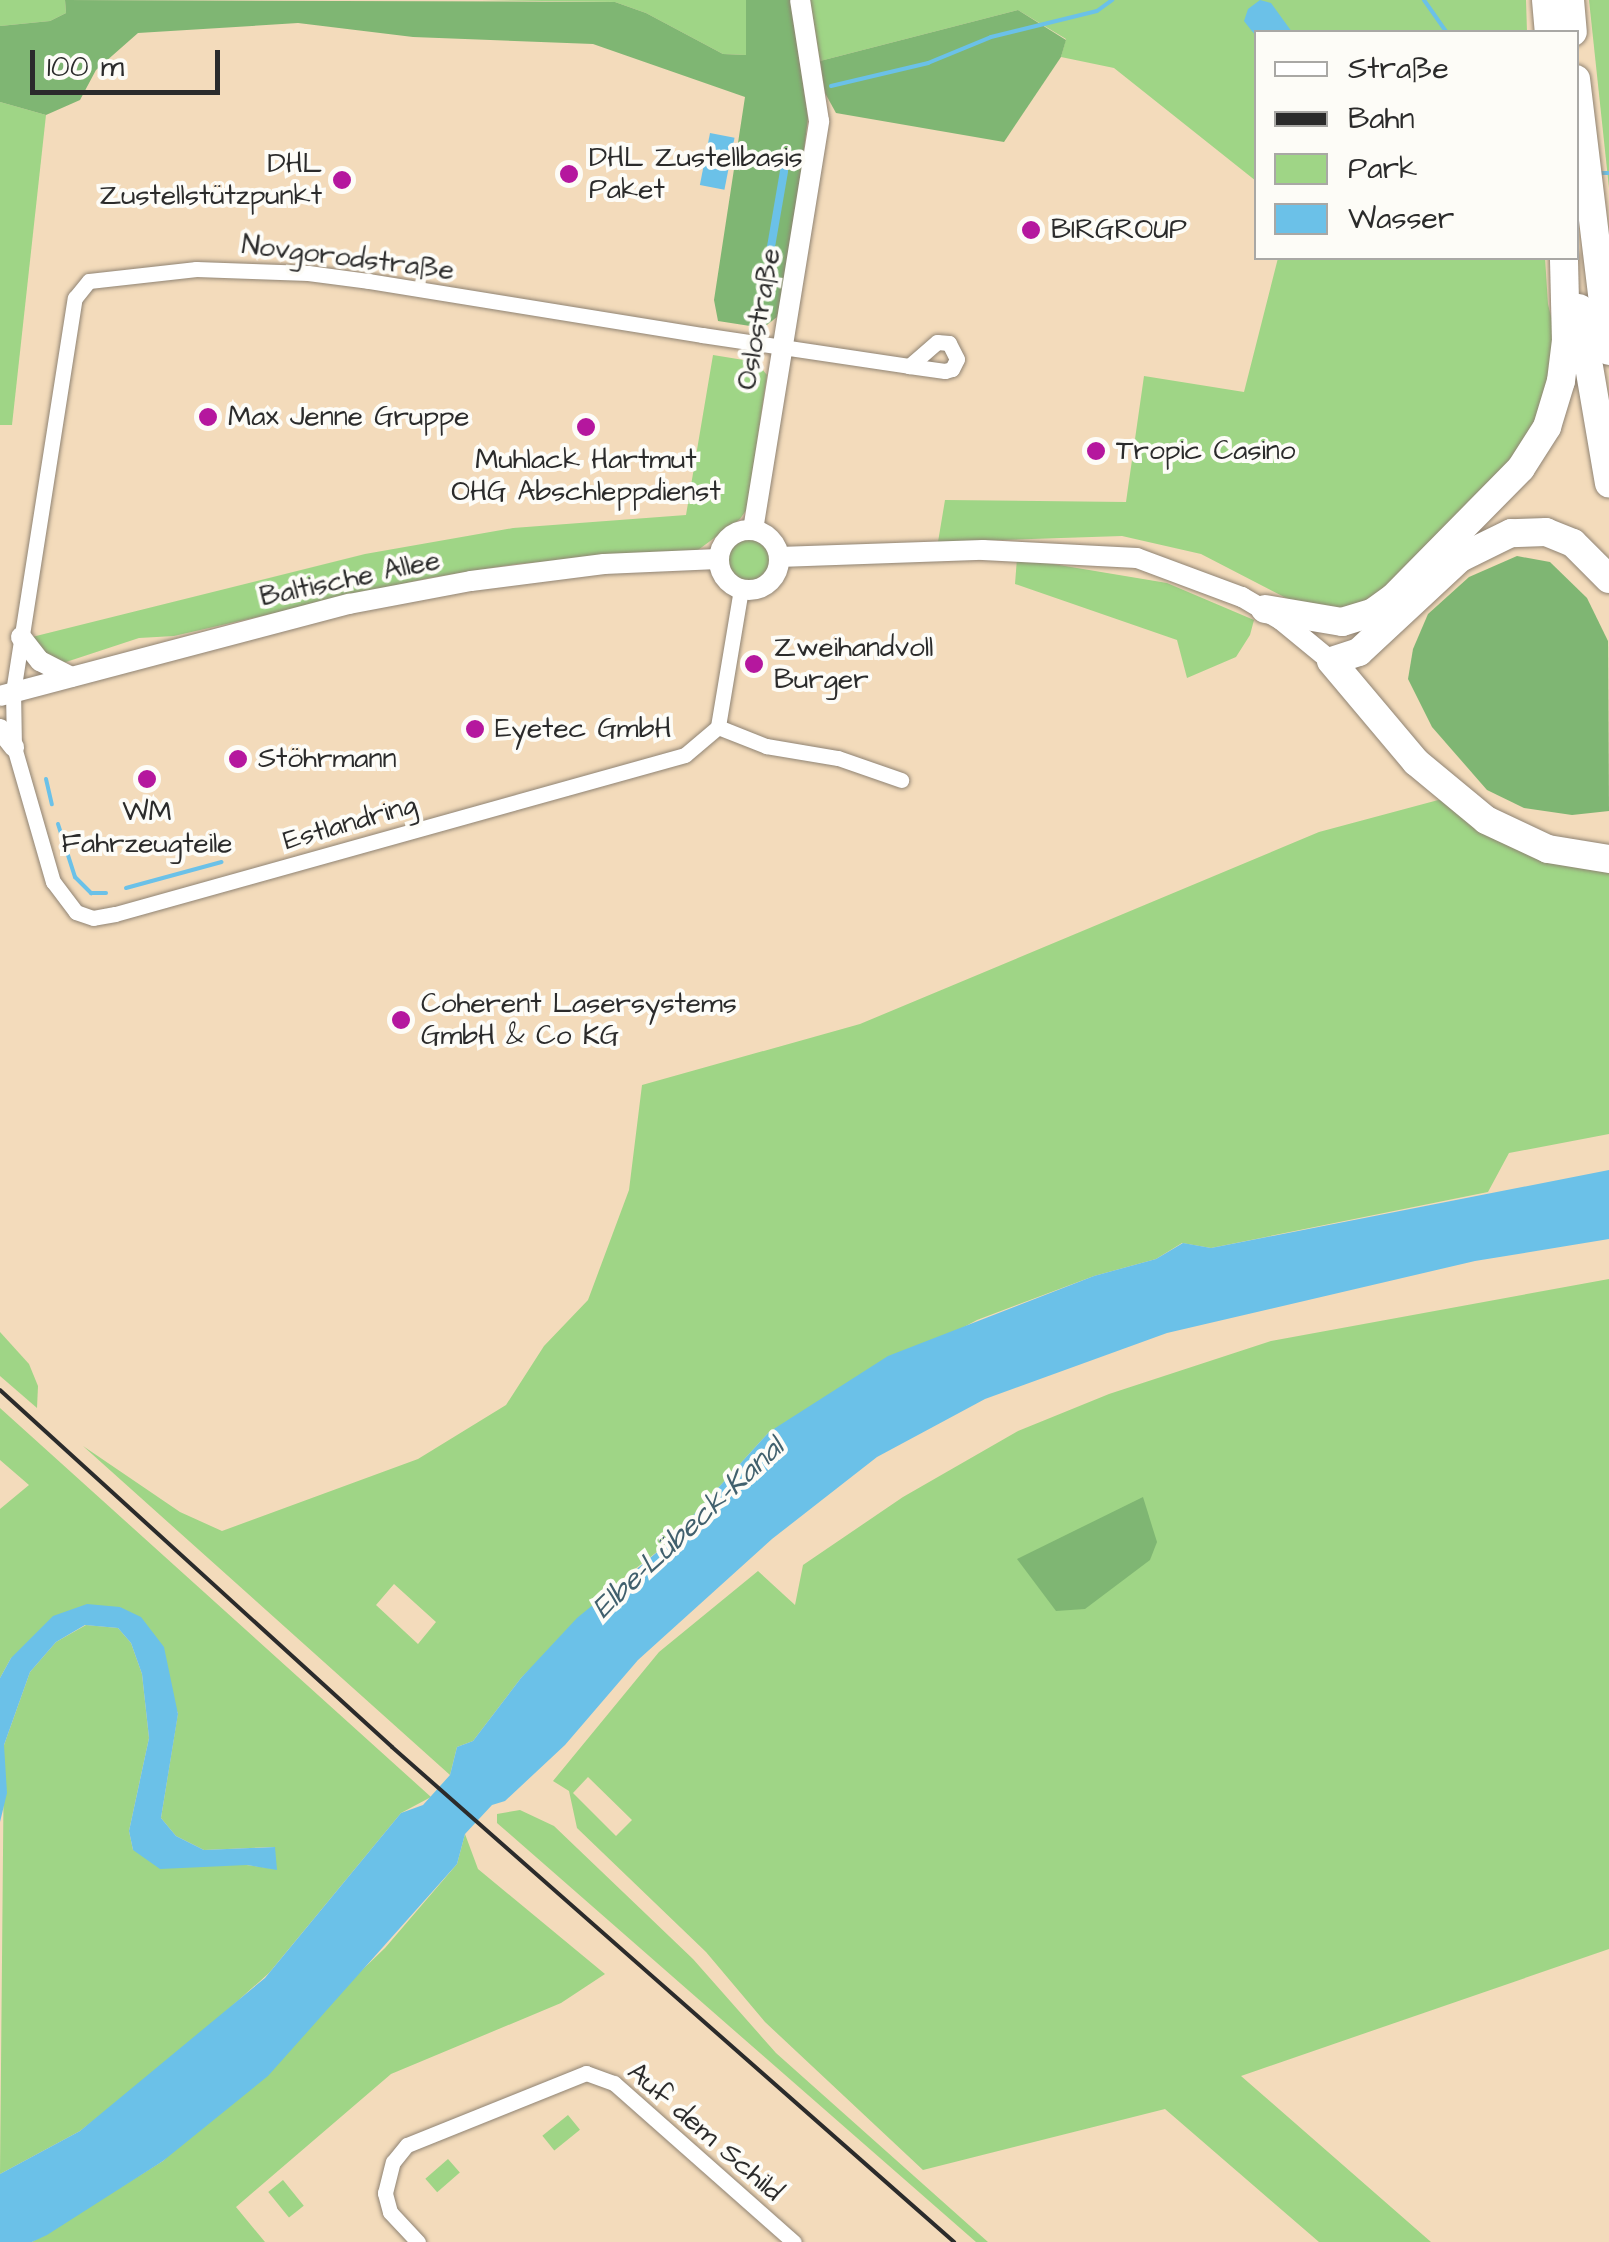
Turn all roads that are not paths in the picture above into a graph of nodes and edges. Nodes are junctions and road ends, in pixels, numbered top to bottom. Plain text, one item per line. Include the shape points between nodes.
1 (800, 0) edge
2 (1546, 0) edge
3 (1570, 0) edge
4 (1549, 30) edge
5 (1573, 30) edge
6 (1579, 114) edge
7 (1568, 260) edge
8 (1568, 260) edge
9 (1606, 327) edge
10 (780, 347) junction
11 (1609, 351) edge
12 (908, 366) dead end
13 (1609, 483) edge
14 (754, 530) junction
15 (779, 557) junction
16 (718, 559) junction
17 (1609, 579) edge
18 (742, 590) junction
19 (1265, 609) junction
20 (21, 637) junction
21 (1332, 661) junction
22 (70, 677) junction
23 (6, 694) edge
24 (718, 727) junction
25 (0, 729) edge
26 (14, 748) junction
27 (902, 780) dead end
28 (1609, 859) edge
29 (418, 2242) edge
30 (794, 2242) edge

1 - 10 main road, Oslostraße via 819,121
2 - 4 highway
3 - 5 highway
6 - 9 highway
7 - 13 highway
8 - 19 highway via 1561,382 1547,428 1521,468 1372,613 1342,622
9 - 11 highway
10 - 12 street
10 - 14 main road, Oslostraße
10 - 20 street, Novgorodstraße via 308,273 241,268 89,280 75,298
14 - 15 main road via 772,540
14 - 16 main road via 727,539
15 - 18 main road via 771,581
15 - 19 main road via 983,550 1138,558
16 - 18 main road via 724,577
16 - 22 main road, Baltische Allee via 604,564 471,581 349,604
17 - 21 highway via 1573,543 1546,532 1511,533 1460,558 1358,652
18 - 24 street
19 - 21 main road
20 - 22 main road via 40,661
20 - 23 street, Novgorodstraße
21 - 28 highway via 1416,762 1472,811 1526,842
22 - 23 main road, Baltische Allee
23 - 26 street, Estlandring
24 - 26 street, Estlandring via 686,755 93,918 76,912 53,882
24 - 27 street
25 - 26 main road
29 - 30 street, Auf dem Schild via 390,2212 385,2193 393,2162 408,2145 586,2074 614,2083

